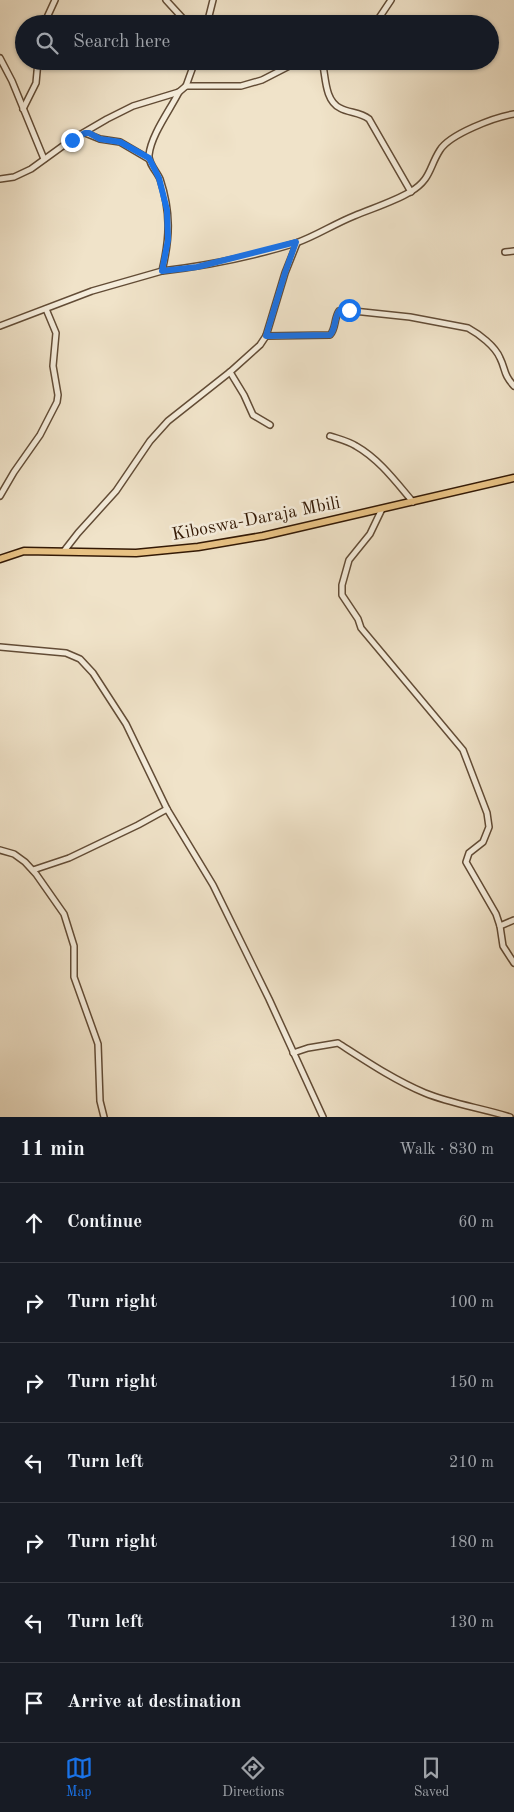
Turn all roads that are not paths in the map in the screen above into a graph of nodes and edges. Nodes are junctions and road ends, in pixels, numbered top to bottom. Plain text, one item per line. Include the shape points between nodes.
1 (55, 0) edge
2 (166, 0) edge
3 (213, 0) edge
4 (391, 0) edge
5 (48, 15) edge
6 (180, 15) edge
7 (209, 15) edge
8 (381, 15) edge
9 (0, 58) edge
10 (37, 70) edge
11 (191, 70) edge
12 (281, 70) edge
13 (324, 70) edge
14 (186, 86) junction
15 (179, 92) junction
16 (165, 96) junction
17 (173, 105) junction
18 (23, 109) junction
19 (514, 114) edge
20 (85, 133) junction
21 (149, 158) junction
22 (44, 160) junction
23 (0, 179) edge
24 (411, 192) junction
25 (296, 242) junction
26 (514, 251) edge
27 (505, 252) dead end
28 (162, 271) junction
29 (46, 308) junction
30 (0, 326) edge
31 (266, 336) junction
32 (230, 372) junction
33 (514, 386) edge
34 (270, 425) dead end
35 (330, 436) dead end
36 (514, 478) edge
37 (0, 496) edge
38 (413, 502) junction
39 (382, 509) junction
40 (64, 551) junction
41 (0, 559) edge
42 (0, 647) edge
43 (167, 809) junction
44 (0, 850) edge
45 (33, 870) junction
46 (514, 920) edge
47 (500, 926) junction
48 (514, 962) edge
49 (294, 1053) junction
50 (104, 1117) edge
51 (323, 1117) edge
52 (510, 1117) edge

1 - 5 street
2 - 6 street
3 - 7 street
4 - 8 street
9 - 18 street
10 - 18 street via 36,83
11 - 14 street
12 - 14 street via 241,86
13 - 24 street via 334,103 369,119
14 - 15 street
15 - 16 street
15 - 17 street
16 - 17 street
16 - 20 street via 133,106
17 - 21 street via 152,144
18 - 22 street
19 - 24 street via 484,122 447,143 441,148 427,177
20 - 21 street via 120,142
20 - 22 street
21 - 28 street via 159,178 167,210 168,240
22 - 23 street via 14,176
24 - 25 street
25 - 28 street via 197,267
25 - 31 street
26 - 27 street
28 - 29 street
29 - 30 street
29 - 37 street via 56,333 53,366 58,395 56,407
31 - 32 street via 251,355
31 - 33 street via 330,335 336,314 344,310 410,317 468,328 496,351 506,376
32 - 34 street via 253,415
32 - 40 street via 168,421 150,441 116,491
35 - 38 street via 356,445 370,456
36 - 38 main road, Kiboswa-Daraja Mbili
38 - 39 main road, Kiboswa-Daraja Mbili
39 - 40 main road, Kiboswa-Daraja Mbili via 198,548 136,553
39 - 47 street via 370,534 348,562 342,595 361,628 463,750 487,812 488,827 483,842 469,853 466,862
40 - 41 main road, Kiboswa-Daraja Mbili via 24,551
42 - 43 street via 66,654 87,665 126,724
43 - 45 street via 69,858
43 - 49 street via 213,886
44 - 45 street via 20,857
45 - 50 street via 64,914 72,937 74,976 99,1052 100,1101
46 - 47 street
47 - 48 street via 503,946
49 - 51 street
49 - 52 street via 338,1044 393,1078 425,1093

